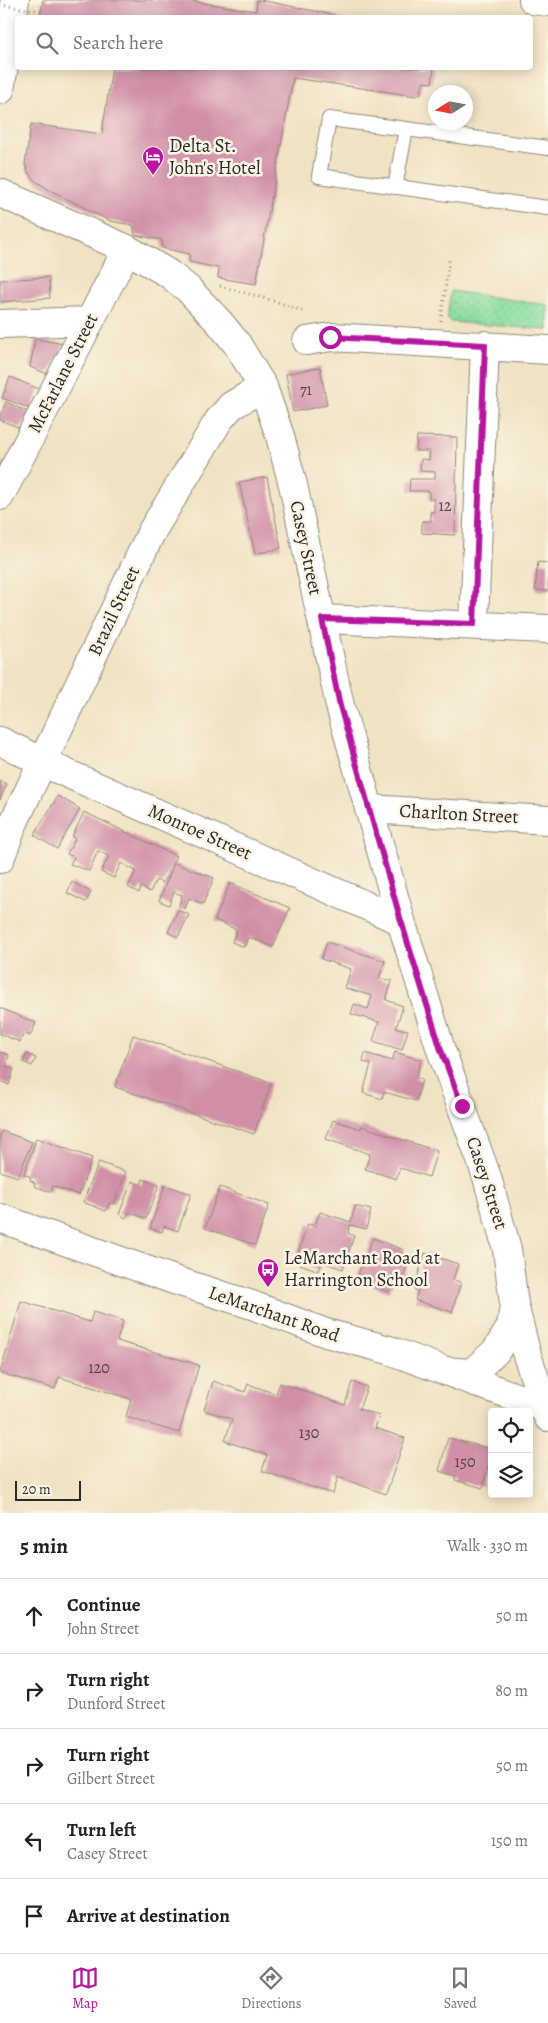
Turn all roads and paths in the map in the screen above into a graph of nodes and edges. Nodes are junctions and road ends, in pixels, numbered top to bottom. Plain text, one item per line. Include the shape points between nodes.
1 (15, 0) edge
2 (533, 0) edge
3 (548, 2) edge
4 (0, 5) edge
5 (41, 11) dead end
6 (0, 90) edge
7 (406, 128) junction
8 (548, 148) edge
9 (395, 187) junction
10 (0, 193) edge
11 (548, 208) edge
12 (127, 249) junction
13 (449, 260) dead end
14 (214, 284) dead end
15 (302, 311) dead end
16 (90, 321) junction
17 (441, 322) dead end
18 (0, 324) edge
19 (307, 341) dead end
20 (485, 345) junction
21 (548, 350) edge
22 (263, 388) junction
23 (0, 496) edge
24 (322, 619) junction
25 (474, 624) junction
26 (548, 629) edge
27 (0, 741) edge
28 (42, 762) junction
29 (369, 809) junction
30 (548, 820) edge
31 (0, 859) edge
32 (401, 921) junction
33 (0, 1218) edge
34 (514, 1304) junction
35 (446, 1371) junction
36 (547, 1411) edge

1 - 6 street
2 - 3 street
4 - 5 path, bridge
7 - 8 lane
7 - 9 lane
7 - 9 lane via 329,119 319,176
9 - 11 lane
10 - 12 street, Casey Street
12 - 16 street, McFarlane Street
12 - 22 street, Casey Street via 169,274 193,294 237,344
13 - 17 path
14 - 15 path
16 - 18 street
16 - 23 street, McFarlane Street
19 - 20 street via 330,337
20 - 21 street
20 - 25 street
22 - 24 street, Casey Street via 293,486
22 - 28 street, Brazil Street via 231,406 219,420 152,531
24 - 25 street
24 - 29 street, Casey Street via 340,706
25 - 26 street
27 - 28 street, Monroe Street
28 - 31 street, Brazil Street
28 - 32 street, Monroe Street
29 - 30 street, Charlton Street
29 - 32 street, Casey Street
32 - 34 street, Casey Street via 441,1050 487,1177 507,1249
33 - 35 street, LeMarchant Road via 326,1333 389,1350
34 - 35 street via 511,1327 496,1351 475,1370 466,1373
34 - 36 street, Casey Street via 526,1352
35 - 36 street, LeMarchant Road

